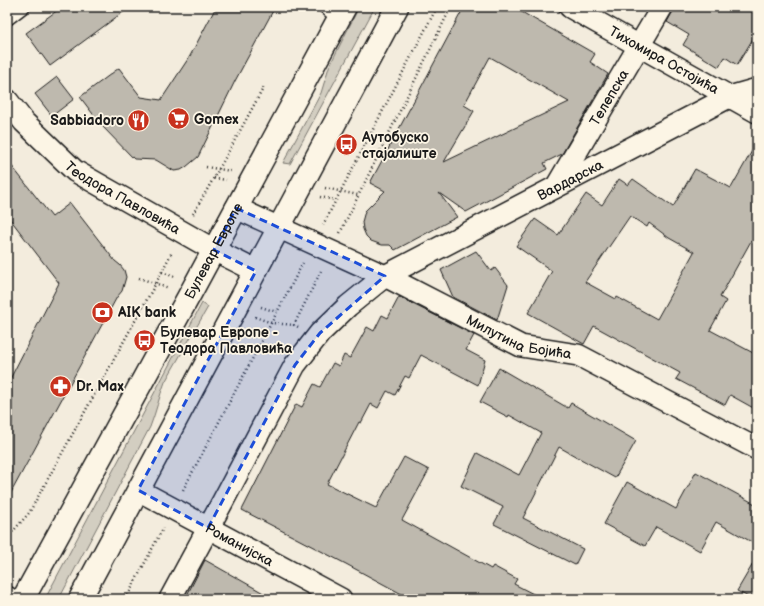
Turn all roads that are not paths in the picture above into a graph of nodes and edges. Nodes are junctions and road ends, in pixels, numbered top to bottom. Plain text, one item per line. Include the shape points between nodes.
1 (24, 7) edge
2 (397, 7) edge
3 (570, 7) edge
4 (662, 7) edge
5 (336, 11) edge
6 (7, 20) edge
7 (640, 46) junction
8 (757, 89) edge
9 (729, 97) junction
10 (7, 100) edge
11 (757, 112) edge
12 (555, 188) junction
13 (236, 208) junction
14 (279, 228) junction
15 (214, 250) junction
16 (256, 271) junction
17 (385, 276) junction
18 (757, 449) edge
19 (138, 490) junction
20 (208, 528) junction
21 (23, 599) edge
22 (80, 599) edge
23 (170, 599) edge
24 (341, 599) edge

1 - 6 lane
2 - 14 main road
3 - 7 street, Тихомира Остојића
4 - 7 street, Телепска
5 - 13 main road, Булевар Европе
7 - 9 street, Тихомира Остојића
7 - 12 street, Телепска
8 - 9 street, Вардарска
9 - 11 street, Тихомира Остојића
9 - 12 street, Вардарска
10 - 15 street, Теодора Павловића via 24,122 74,171
12 - 17 street, Вардарска
13 - 14 street, Милутина Бојића
13 - 15 main road, Булевар Европе
14 - 16 main road
14 - 17 street, Милутина Бојића
15 - 16 street, Теодора Павловића
15 - 21 main road, Булевар Европе
16 - 19 main road
17 - 18 street, Милутина Бојића via 521,346 578,355
17 - 20 street via 320,333 294,365
19 - 20 street, Романијска
19 - 22 main road
20 - 23 street
20 - 24 street, Романијска

